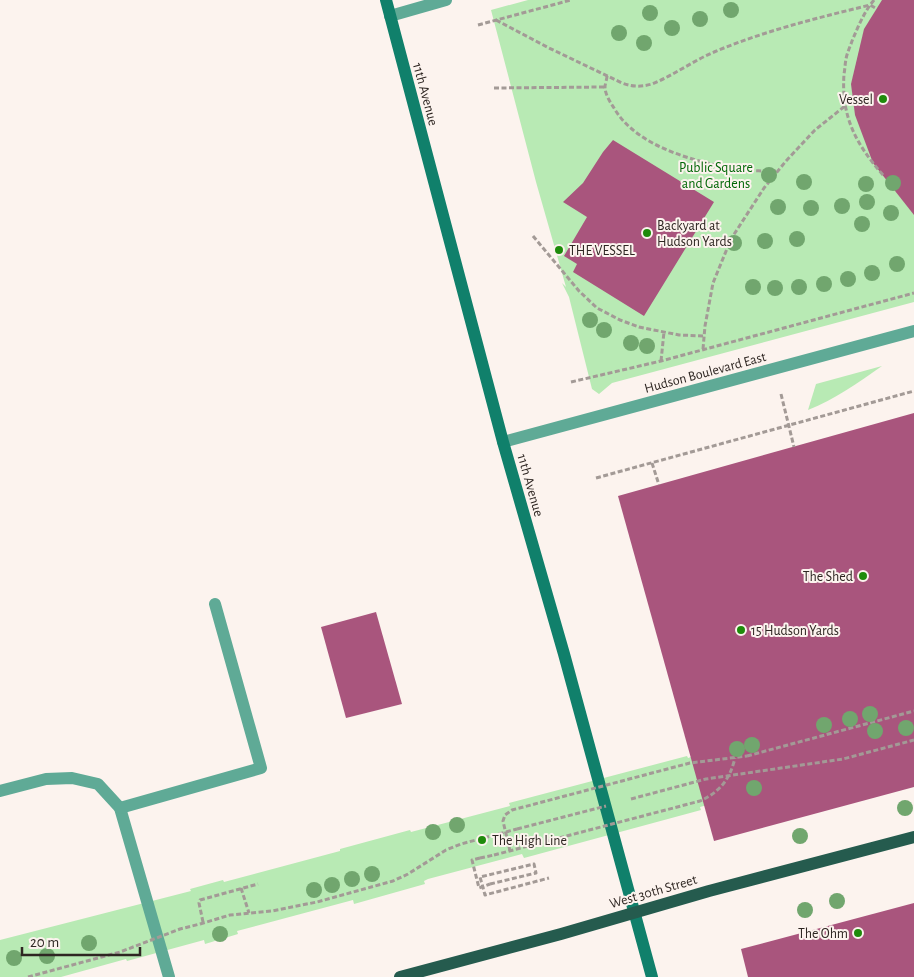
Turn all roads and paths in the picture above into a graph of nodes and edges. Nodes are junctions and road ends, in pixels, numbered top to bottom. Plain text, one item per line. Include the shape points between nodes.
1 (386, 0) edge
2 (446, 0) edge
3 (571, 0) edge
4 (869, 0) edge
5 (874, 0) edge
6 (870, 5) junction
7 (877, 9) dead end
8 (390, 16) junction
9 (496, 20) junction
10 (478, 25) dead end
11 (607, 76) junction
12 (605, 87) junction
13 (494, 88) dead end
14 (845, 106) junction
15 (777, 171) junction
16 (883, 175) dead end
17 (533, 236) dead end
18 (914, 293) edge
19 (914, 331) edge
20 (664, 332) junction
21 (704, 336) junction
22 (703, 349) junction
23 (661, 361) junction
24 (571, 382) dead end
25 (914, 391) edge
26 (781, 393) dead end
27 (789, 426) junction
28 (503, 442) junction
29 (794, 447) dead end
30 (652, 462) junction
31 (596, 478) dead end
32 (659, 485) dead end
33 (215, 604) dead end
34 (914, 711) edge
35 (914, 740) edge
36 (735, 758) junction
37 (730, 776) junction
38 (0, 791) edge
39 (624, 801) dead end
40 (606, 806) dead end
41 (120, 808) junction
42 (505, 832) junction
43 (914, 837) edge
44 (510, 851) junction
45 (549, 878) dead end
46 (258, 884) dead end
47 (241, 888) junction
48 (634, 912) junction
49 (248, 913) junction
50 (203, 922) junction
51 (28, 977) edge
52 (169, 977) edge
53 (400, 977) edge
54 (652, 977) edge

1 - 8 main road, 11th Avenue
2 - 8 street
3 - 9 path
4 - 6 path
5 - 6 path
6 - 7 path
6 - 11 path via 801,23 712,53 652,84 633,87
6 - 14 path via 846,58
8 - 28 main road, 11th Avenue
9 - 10 path
9 - 11 path
11 - 12 path
12 - 13 path
12 - 15 path via 618,115 631,130 676,154 743,170
14 - 15 path via 815,130
14 - 16 path via 859,143
15 - 21 path via 740,224 722,258 713,283
17 - 20 path via 597,308 639,327
18 - 22 path
19 - 28 street, Hudson Boulevard East
20 - 21 path
20 - 23 path
21 - 22 path
22 - 23 path
23 - 24 path
25 - 27 path
26 - 27 path
27 - 29 path
27 - 30 path
28 - 48 main road, 11th Avenue
30 - 31 path
30 - 32 path
33 - 41 street via 261,768
34 - 36 path, bridge
35 - 37 path via 843,759
36 - 37 path, bridge
36 - 42 path, bridge via 690,763 512,810 502,821
37 - 39 path via 706,779
37 - 44 path, bridge via 710,797 700,801
38 - 41 street via 46,779 72,778 98,784
40 - 42 path, bridge
41 - 52 street
42 - 44 path, bridge
42 - 49 path via 446,850 393,881 317,902
43 - 48 main road, West 30th Street
44 - 45 path, bridge via 472,860 479,888 484,886 490,884 536,873 534,864 480,877 482,886 484,895
46 - 47 path
47 - 49 path
47 - 50 path via 200,900
48 - 53 main road, West 30th Street
48 - 54 main road, 11th Avenue
49 - 50 path
50 - 51 path, bridge via 120,952

